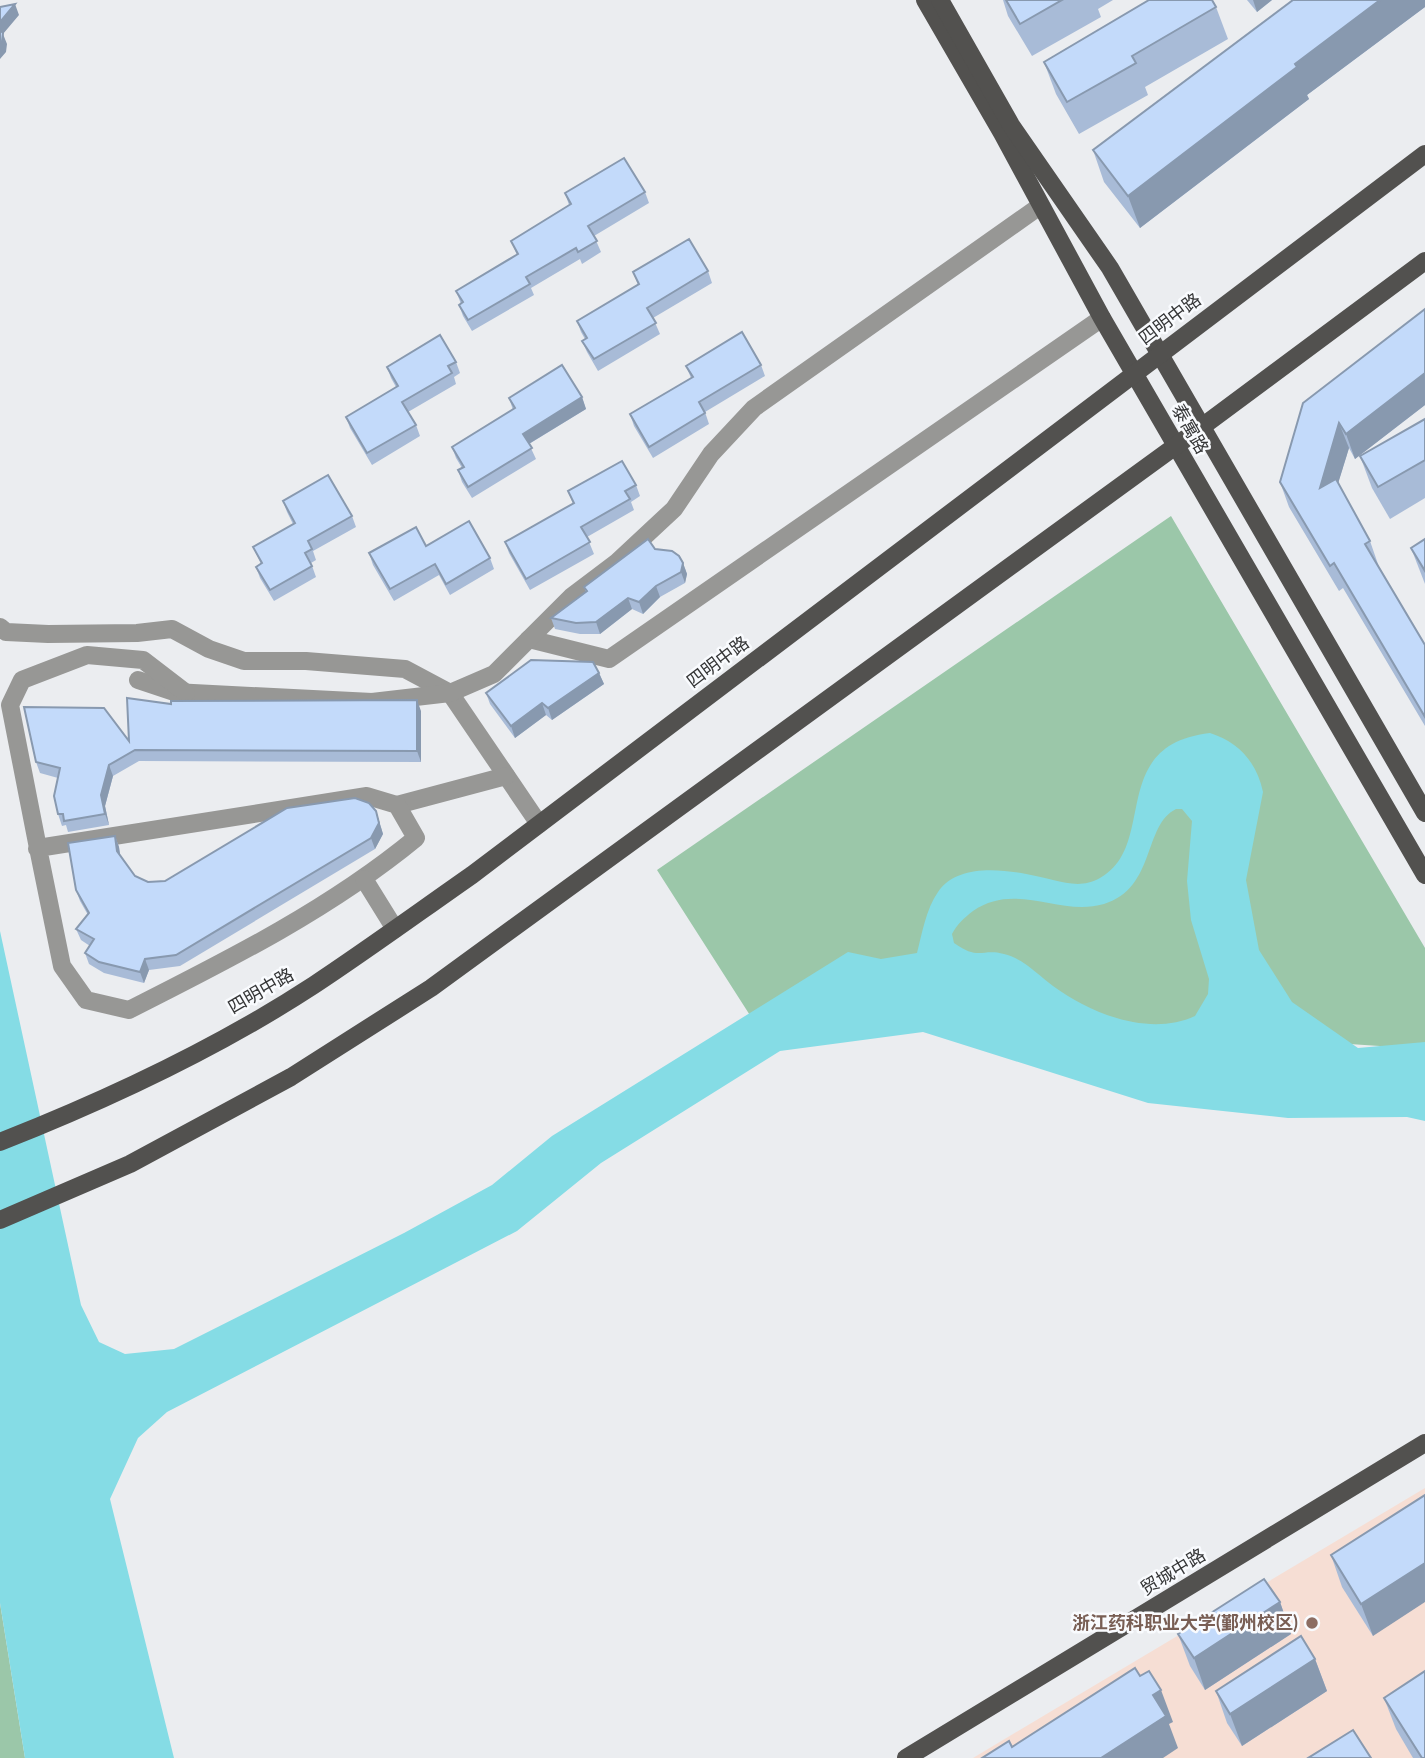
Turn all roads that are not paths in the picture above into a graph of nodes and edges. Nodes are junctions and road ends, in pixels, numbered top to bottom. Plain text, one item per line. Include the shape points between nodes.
1 (925, 0) edge
2 (940, 0) edge
3 (1425, 154) edge
4 (1040, 206) junction
5 (1425, 261) edge
6 (1102, 318) junction
7 (1161, 352) junction
8 (1134, 373) junction
9 (1203, 426) junction
10 (1176, 446) junction
11 (0, 627) edge
12 (529, 639) junction
13 (138, 680) dead end
14 (186, 693) junction
15 (450, 693) junction
16 (506, 776) junction
17 (397, 805) junction
18 (1425, 813) edge
19 (539, 824) junction
20 (38, 848) junction
21 (1425, 875) edge
22 (364, 879) junction
23 (395, 929) junction
24 (0, 1142) edge
25 (0, 1220) edge
26 (1425, 1443) edge
27 (906, 1758) edge

1 - 4 main road, 泰寓路
2 - 7 main road, 泰寓路 via 1011,125 1110,268
3 - 7 main road, 四明中路
4 - 6 main road, 泰寓路
4 - 12 street via 754,408 711,454 674,509
5 - 9 main road
6 - 8 main road, 泰寓路
6 - 12 street via 609,659
7 - 8 main road, 四明中路
7 - 9 main road, 泰寓路
8 - 10 main road, 泰寓路
8 - 19 main road, 四明中路
9 - 10 main road
9 - 18 main road, 泰寓路
10 - 21 main road, 泰寓路
10 - 25 main road via 431,988 291,1077 68,1194
11 - 15 street via 6,632 48,634 172,629 244,661 405,669
12 - 15 street via 494,674
13 - 14 street
14 - 15 street via 372,702
14 - 20 street via 143,660 87,655 22,680 10,705
15 - 16 street
16 - 17 street
16 - 19 street
17 - 20 street via 367,796
17 - 22 street via 416,838
19 - 23 main road, 四明中路
20 - 22 street via 62,966 86,1000 129,1010
22 - 23 street
23 - 24 main road, 四明中路 via 312,986 197,1053 99,1103
26 - 27 main road, 贸城中路

